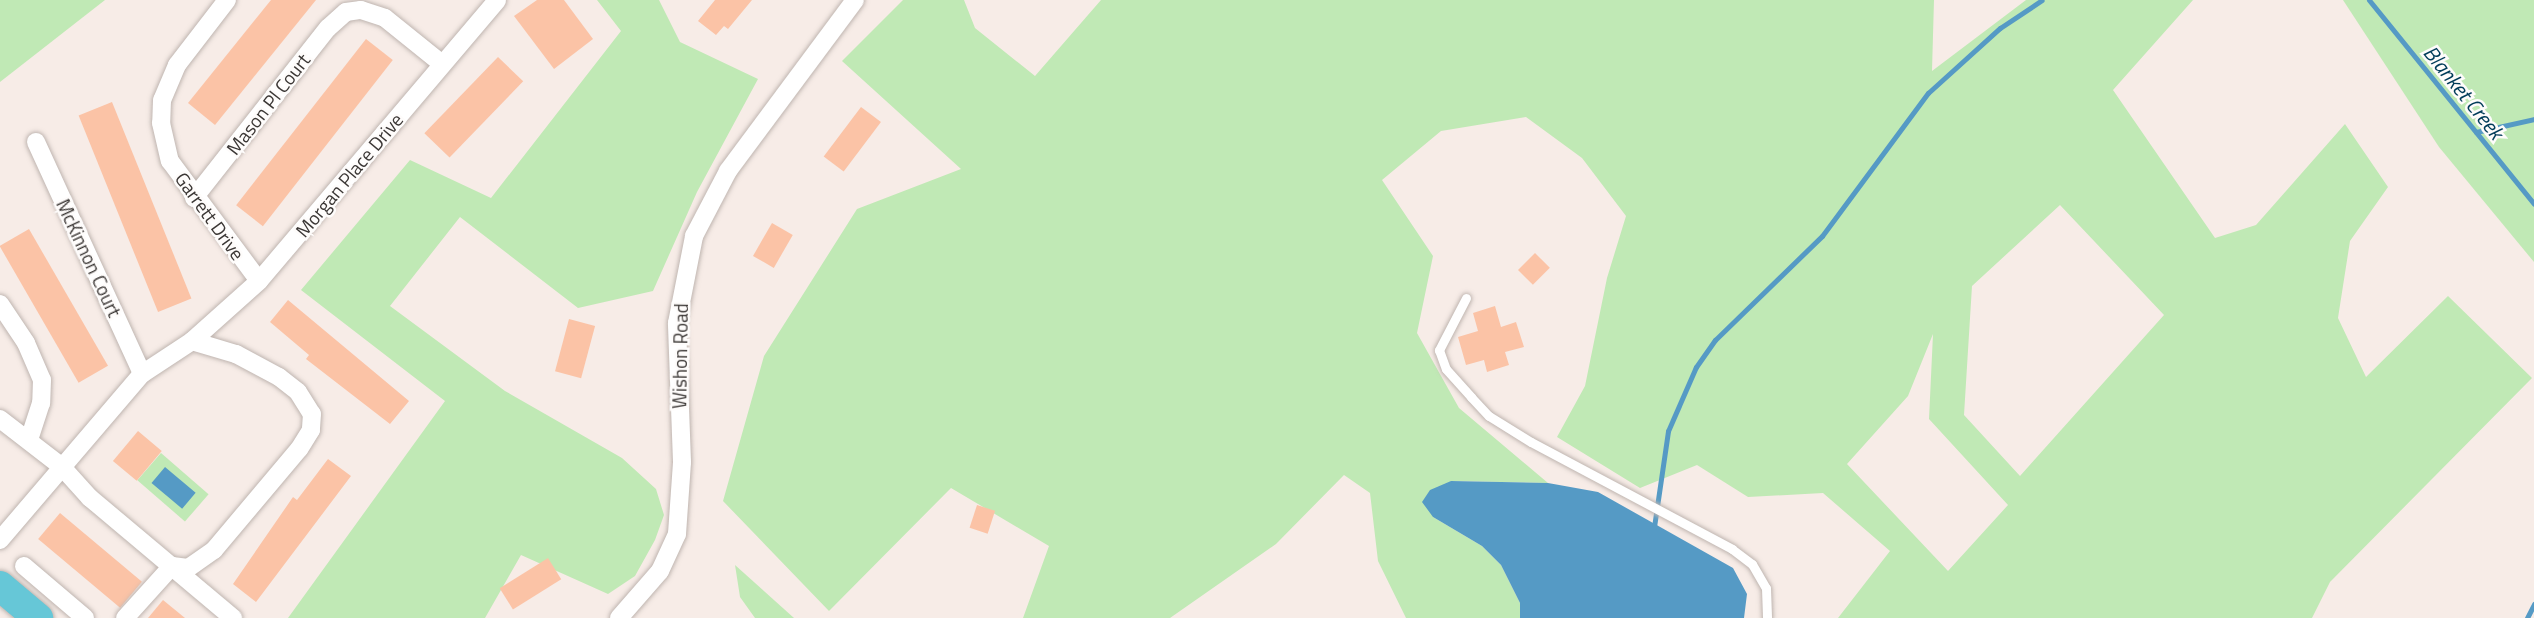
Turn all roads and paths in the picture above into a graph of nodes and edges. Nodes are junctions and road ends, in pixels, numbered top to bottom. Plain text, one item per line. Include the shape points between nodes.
1 (227, 0) edge
2 (855, 0) edge
3 (492, 3) edge
4 (442, 64) junction
5 (36, 142) dead end
6 (194, 198) junction
7 (259, 281) junction
8 (1466, 298) dead end
9 (0, 304) edge
10 (192, 341) junction
11 (142, 374) junction
12 (0, 419) edge
13 (29, 440) junction
14 (62, 467) junction
15 (0, 540) edge
16 (24, 566) dead end
17 (172, 566) junction
18 (0, 586) edge
19 (38, 618) edge
20 (85, 618) edge
21 (125, 618) edge
22 (233, 618) edge
23 (619, 618) edge
24 (1767, 618) edge

1 - 6 street, Garrett Drive via 177,65 162,100 161,123 170,161
2 - 23 street, Wishon Road via 728,171 694,236 677,323 682,461 677,534 660,571
3 - 4 street, Morgan Place Drive
4 - 6 street, Mason Pl Court via 385,18 361,10 346,12 328,28
4 - 7 street, Morgan Place Drive
5 - 11 street, McKinnon Court
6 - 7 street, Garrett Drive
7 - 10 street, Morgan Place Drive
8 - 24 lane via 1439,350 1446,369 1471,397 1489,416 1531,442 1732,549 1752,564 1766,588
9 - 13 street via 26,342 42,380 41,403
10 - 11 street
10 - 17 street via 236,355 279,377 308,406 313,422 275,481 214,550 188,568
11 - 14 street
12 - 13 street
13 - 14 street
14 - 15 street
14 - 17 street via 90,498
16 - 20 street
17 - 21 street
17 - 22 street
18 - 19 main road

